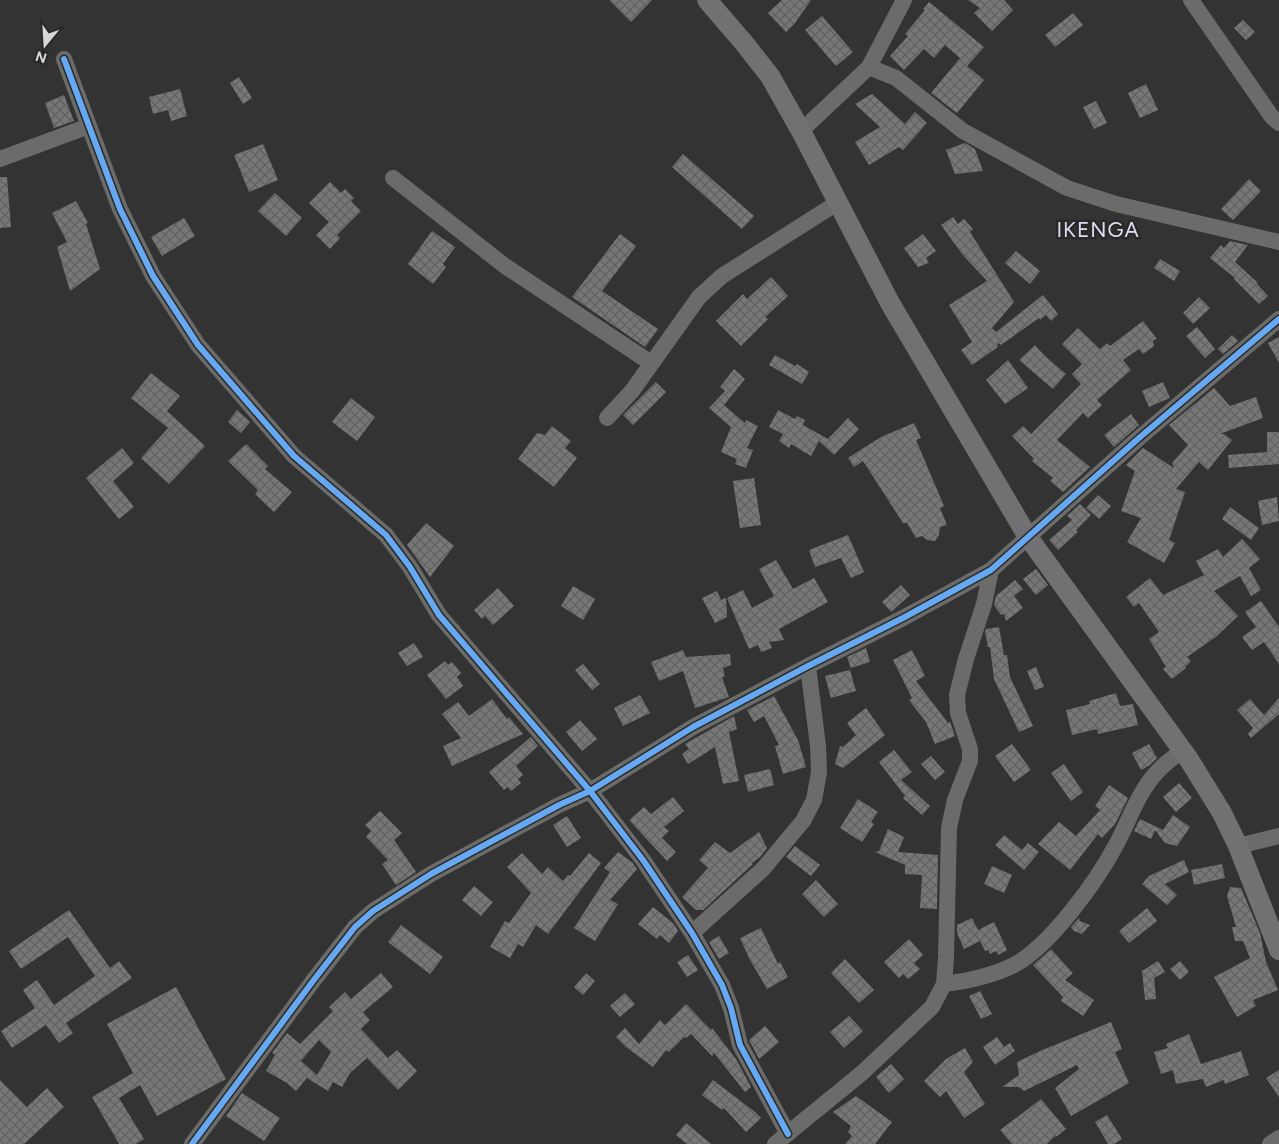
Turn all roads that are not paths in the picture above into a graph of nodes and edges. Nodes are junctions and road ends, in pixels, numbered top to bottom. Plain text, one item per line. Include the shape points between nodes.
1 (904, 0) edge
2 (1191, 0) edge
3 (711, 2) edge
4 (64, 59) dead end
5 (869, 67) junction
6 (1279, 123) edge
7 (89, 126) junction
8 (800, 131) junction
9 (0, 159) edge
10 (393, 178) dead end
11 (837, 203) junction
12 (1279, 242) edge
13 (1279, 319) edge
14 (651, 364) junction
15 (607, 418) dead end
16 (1028, 537) junction
17 (991, 570) junction
18 (808, 666) junction
19 (1183, 750) junction
20 (590, 792) junction
21 (1279, 836) edge
22 (1238, 846) junction
23 (692, 933) junction
24 (1279, 950) edge
25 (944, 984) junction
26 (1279, 1138) edge
27 (782, 1139) edge
28 (192, 1144) edge
29 (1270, 1144) edge

1 - 5 street
2 - 6 street
3 - 8 main road via 770,76
4 - 7 street
5 - 8 street
5 - 12 street via 896,78 963,131 1067,188 1116,204
7 - 9 street
7 - 20 street via 128,226 153,276 198,346 294,456 386,535 436,611
8 - 11 main road
10 - 14 street via 505,266
11 - 14 street via 722,276 698,297
11 - 16 main road via 890,303
13 - 16 street
14 - 15 street
16 - 17 street
16 - 19 main road
17 - 18 street
17 - 25 street via 957,695 970,762 955,800 949,828
18 - 20 street via 693,727
18 - 23 street via 818,746 819,772 814,800 803,821 763,869
19 - 22 main road via 1222,813
19 - 25 street via 1147,785 1091,887 1044,942 1015,965 966,982
20 - 23 street via 643,860
20 - 28 street via 559,805 440,869 373,911 355,927 313,981
21 - 22 street
22 - 24 main road
23 - 27 street via 722,986 740,1045
25 - 27 street via 932,1008 862,1073
26 - 29 street

